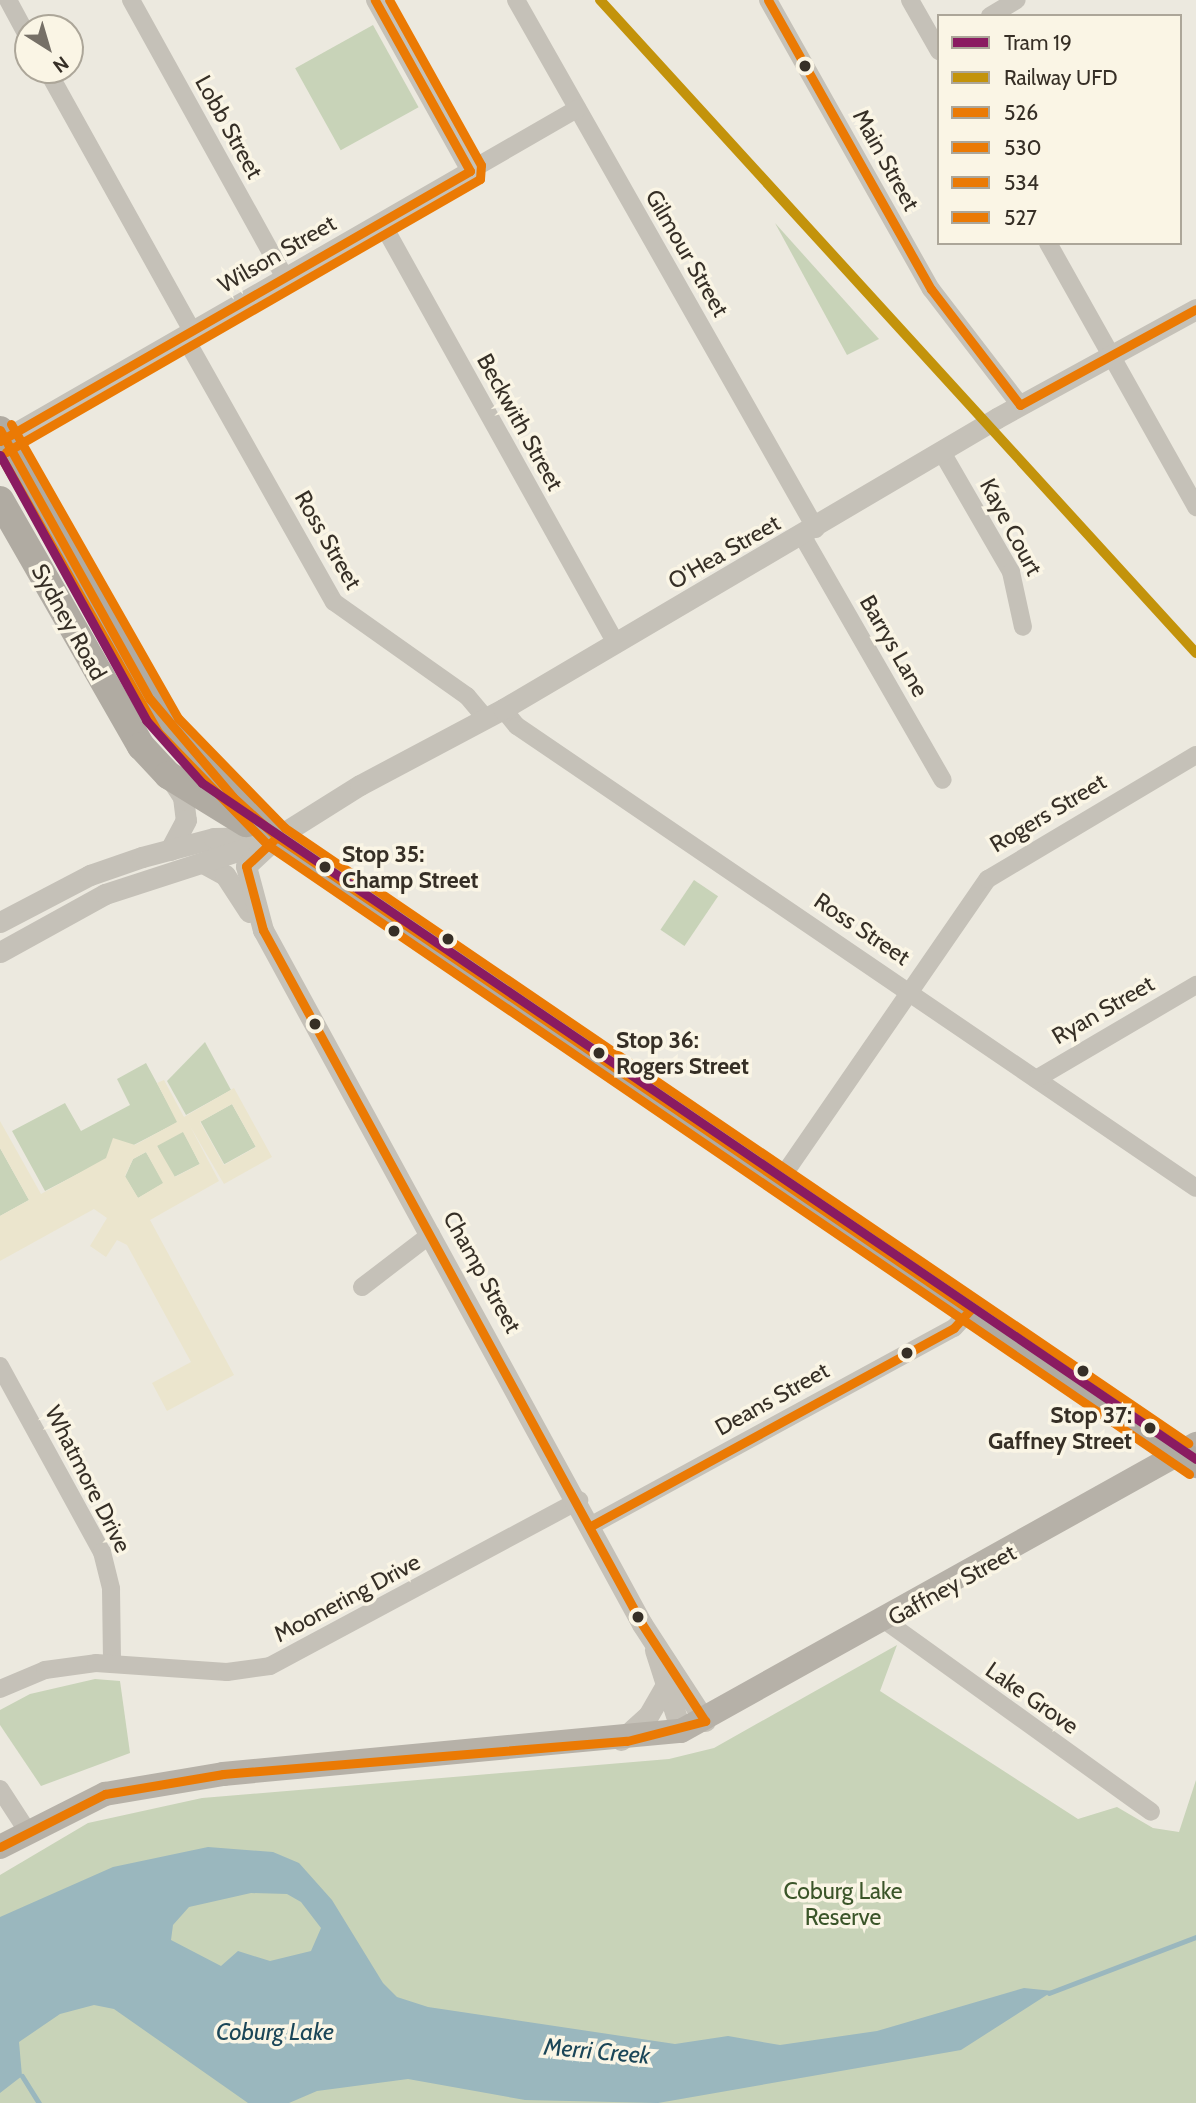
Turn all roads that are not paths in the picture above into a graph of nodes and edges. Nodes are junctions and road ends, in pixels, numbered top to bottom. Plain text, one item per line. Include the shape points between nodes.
1 (131, 0) edge
2 (374, 0) edge
3 (516, 0) edge
4 (768, 0) edge
5 (910, 0) edge
6 (1017, 0) edge
7 (993, 14) edge
8 (937, 46) edge
9 (54, 84) edge
10 (578, 109) junction
11 (470, 171) junction
12 (382, 223) junction
13 (1049, 245) edge
14 (285, 278) junction
15 (1196, 309) edge
16 (188, 334) junction
17 (1110, 357) junction
18 (1020, 405) junction
19 (2, 437) edge
20 (943, 454) junction
21 (0, 500) edge
22 (1196, 507) edge
23 (810, 533) junction
24 (1023, 627) dead end
25 (616, 645) junction
26 (495, 714) junction
27 (1196, 755) edge
28 (168, 775) junction
29 (943, 780) dead end
30 (277, 837) junction
31 (170, 850) junction
32 (205, 864) junction
33 (0, 922) edge
34 (263, 930) junction
35 (0, 952) edge
36 (1196, 985) edge
37 (911, 991) junction
38 (1036, 1079) junction
39 (780, 1180) junction
40 (1196, 1188) edge
41 (431, 1234) junction
42 (362, 1287) dead end
43 (970, 1310) junction
44 (0, 1366) edge
45 (1191, 1454) edge
46 (579, 1500) junction
47 (592, 1525) junction
48 (887, 1622) junction
49 (653, 1642) junction
50 (112, 1663) junction
51 (665, 1686) junction
52 (0, 1689) edge
53 (705, 1721) junction
54 (681, 1731) junction
55 (619, 1742) junction
56 (0, 1789) edge
57 (1151, 1812) dead end
58 (26, 1829) junction
59 (2, 1843) edge

1 - 14 street, Lobb Street
2 - 11 street
3 - 10 street, Gilmour Street
4 - 18 street, Main Street via 931,289
5 - 8 street
6 - 7 street
9 - 16 street, Ross Street
10 - 11 street, Wilson Street
10 - 23 street, Gilmour Street
11 - 12 street, Wilson Street
12 - 14 street, Wilson Street
12 - 25 street, Beckwith Street
13 - 17 street
14 - 16 street, Wilson Street
15 - 17 street, O'Hea Street
16 - 19 street, Wilson Street
16 - 26 street, Ross Street via 334,602
17 - 18 street, O'Hea Street
17 - 22 street
18 - 20 street, O'Hea Street
19 - 30 highway, Sydney Road via 168,725
20 - 23 street, O'Hea Street
20 - 24 street, Kaye Court via 1011,572
21 - 28 highway, Sydney Road via 128,727
23 - 25 street, O'Hea Street
23 - 29 street, Barrys Lane
25 - 26 street, O'Hea Street
26 - 30 street, O'Hea Street
26 - 37 street, Ross Street
27 - 37 street, Rogers Street via 996,872
28 - 30 highway, Sydney Road
28 - 31 street via 186,813
30 - 31 street via 228,836
30 - 32 street
30 - 34 street, Champ Street via 250,860 245,872
30 - 39 highway, Sydney Road
31 - 33 street via 90,875
32 - 34 street, Champ Street via 225,875
32 - 35 street via 98,897
34 - 41 street, Champ Street
36 - 38 street, Ryan Street
37 - 38 street, Ross Street
37 - 39 street, Rogers Street
38 - 40 street, Ross Street
39 - 43 highway, Sydney Road
41 - 42 street
41 - 46 street, Champ Street
43 - 45 highway, Sydney Road
43 - 47 street, Deans Street via 954,1328
44 - 50 street, Whatmore Drive via 102,1552 111,1589
45 - 48 main road, Gaffney Street
46 - 47 street, Champ Street
46 - 50 street, Moonering Drive via 279,1663 228,1672
47 - 49 street, Champ Street
48 - 53 main road, Gaffney Street
48 - 57 street, Lake Grove
49 - 51 street, Champ Street
49 - 53 street, Champ Street
50 - 52 street, Moonering Drive via 45,1670
51 - 54 street, Champ Street
51 - 55 street via 648,1716
53 - 54 main road, Gaffney Street
54 - 55 main road, Gaffney Street
55 - 58 main road, Gaffney Street via 223,1774 105,1794
56 - 58 street
58 - 59 main road, Gaffney Street

